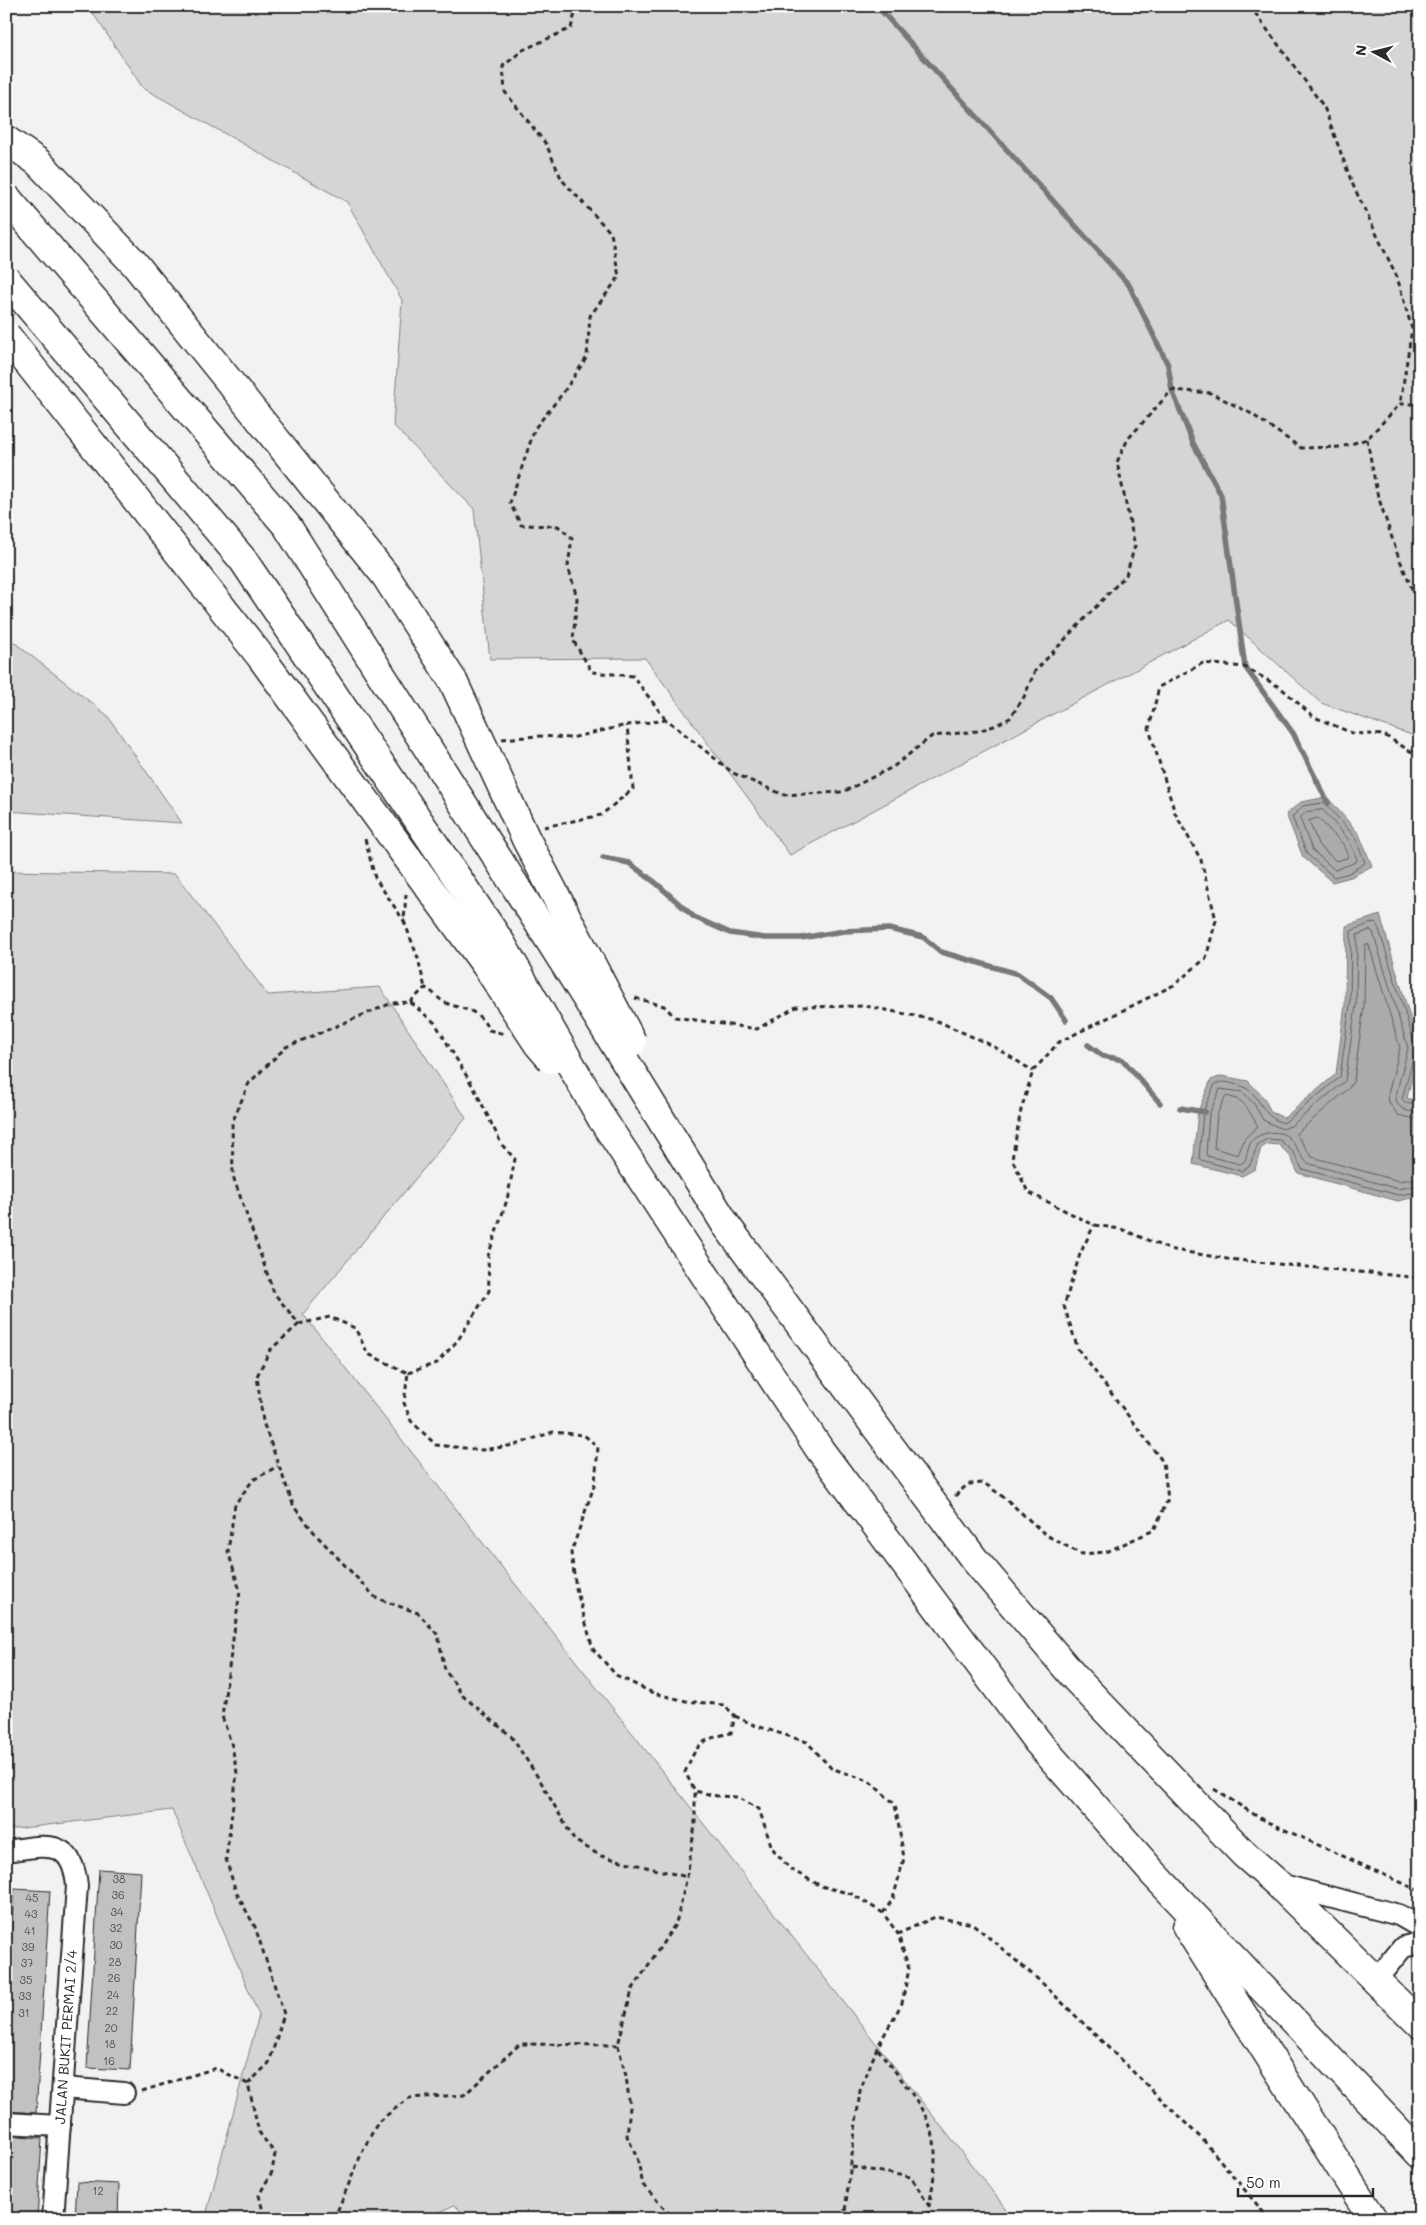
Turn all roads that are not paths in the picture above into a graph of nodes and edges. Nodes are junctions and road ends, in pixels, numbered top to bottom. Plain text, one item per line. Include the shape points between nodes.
1 (6, 140) edge
2 (6, 197) edge
3 (6, 279) edge
4 (6, 334) edge
5 (602, 1118) junction
6 (726, 1226) junction
7 (6, 1851) edge
8 (1153, 1873) junction
9 (1277, 1883) junction
10 (1420, 1927) edge
11 (1420, 1943) edge
12 (1376, 1980) junction
13 (1420, 2024) edge
14 (62, 2088) junction
15 (124, 2093) road end
16 (6, 2123) edge
17 (60, 2126) junction
18 (1420, 2154) edge
19 (54, 2219) edge
20 (1373, 2219) edge

1 - 6 highway, bridge via 38,162 134,263 385,575 452,682 526,839
2 - 6 highway, bridge via 287,526 573,976
3 - 5 highway, bridge via 243,560 501,943
4 - 5 highway, bridge via 261,657 485,964 538,1044
5 - 8 highway via 820,1450 1037,1741
6 - 9 highway via 974,1559 1075,1678 1244,1854
7 - 14 street, JALAN BUKIT PERMAI 2/4 via 44,1846 62,1851 75,1869 77,1886
8 - 18 highway
8 - 20 highway
9 - 10 street via 1400,1915
9 - 12 highway
11 - 12 street via 1403,1947
12 - 13 highway
14 - 15 street
14 - 17 street, JALAN BUKIT PERMAI 2/4
16 - 17 street
17 - 19 street, JALAN BUKIT PERMAI 2/4

